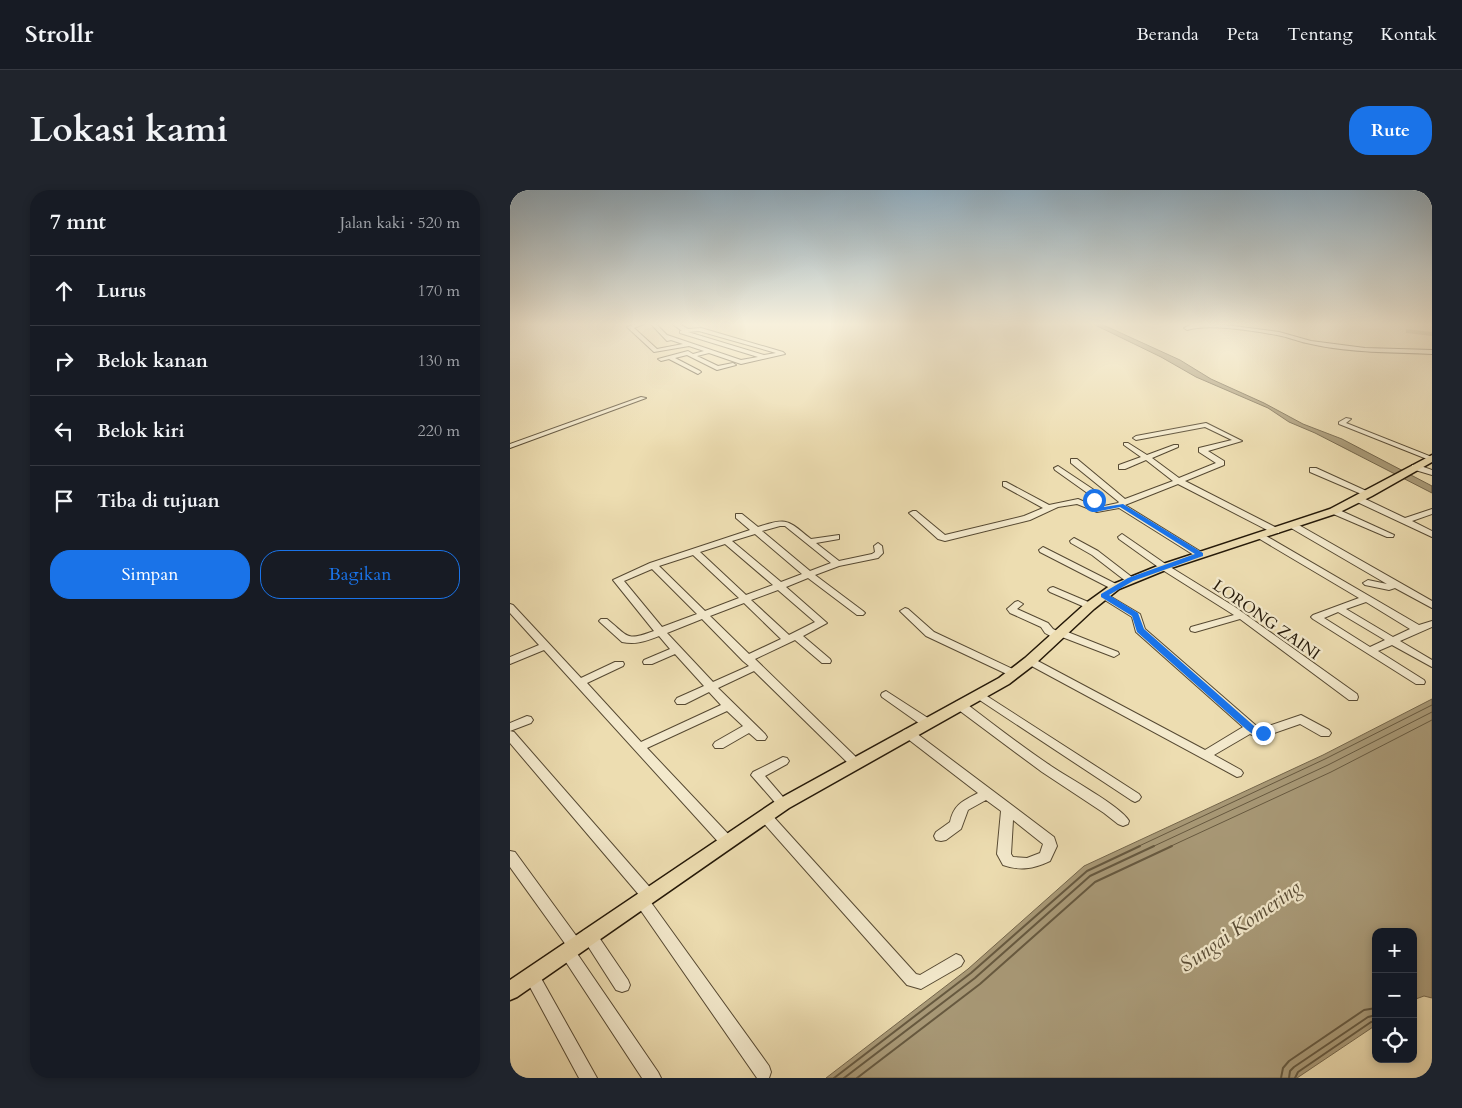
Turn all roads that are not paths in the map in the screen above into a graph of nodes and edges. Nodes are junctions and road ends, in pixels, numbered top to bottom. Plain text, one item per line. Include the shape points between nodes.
1 (683, 364) edge
2 (710, 364) edge
3 (733, 365) dead end
4 (717, 368) junction
5 (698, 372) junction
6 (690, 374) dead end
7 (643, 398) dead end
8 (1348, 420) dead end
9 (1136, 438) dead end
10 (1126, 444) dead end
11 (510, 446) edge
12 (1176, 446) dead end
13 (1147, 458) junction
14 (1431, 459) edge
15 (1074, 461) dead end
16 (1122, 466) dead end
17 (1058, 468) dead end
18 (1313, 470) dead end
19 (1406, 472) junction
20 (1432, 473) edge
21 (1178, 481) junction
22 (1006, 484) dead end
23 (1364, 496) junction
24 (1123, 503) junction
25 (1049, 508) junction
26 (1102, 509) junction
27 (1334, 511) junction
28 (1432, 511) edge
29 (913, 513) dead end
30 (739, 516) dead end
31 (1406, 521) junction
32 (1294, 526) junction
33 (756, 531) junction
34 (1276, 531) junction
35 (1432, 534) edge
36 (1390, 535) dead end
37 (1261, 536) junction
38 (836, 537) dead end
39 (1122, 537) dead end
40 (727, 541) junction
41 (1074, 541) dead end
42 (809, 542) junction
43 (878, 546) dead end
44 (1043, 550) dead end
45 (694, 552) junction
46 (1200, 555) junction
47 (837, 564) junction
48 (654, 565) junction
49 (1164, 567) junction
50 (809, 575) junction
51 (1130, 580) junction
52 (1368, 583) dead end
53 (1396, 585) junction
54 (779, 586) junction
55 (1053, 590) dead end
56 (1109, 591) junction
57 (743, 599) junction
58 (1365, 599) junction
59 (1018, 604) dead end
60 (1090, 606) junction
61 (1432, 606) edge
62 (510, 607) edge
63 (1339, 608) junction
64 (905, 611) dead end
65 (860, 613) dead end
66 (702, 615) junction
67 (1242, 616) junction
68 (604, 621) dead end
69 (1432, 624) edge
70 (1195, 629) dead end
71 (1418, 629) junction
72 (660, 631) junction
73 (1059, 635) junction
74 (792, 638) junction
75 (1393, 640) junction
76 (546, 646) junction
77 (678, 649) junction
78 (1369, 651) junction
79 (1114, 654) dead end
80 (510, 661) edge
81 (826, 661) dead end
82 (1030, 661) junction
83 (648, 662) dead end
84 (751, 663) junction
85 (619, 664) dead end
86 (1432, 664) edge
87 (1015, 674) junction
88 (1420, 682) dead end
89 (579, 683) junction
90 (711, 687) junction
91 (886, 695) dead end
92 (979, 695) junction
93 (1353, 697) dead end
94 (680, 701) dead end
95 (960, 705) junction
96 (728, 706) junction
97 (527, 720) dead end
98 (927, 723) junction
99 (510, 727) edge
100 (750, 727) junction
101 (1243, 732) junction
102 (908, 733) junction
103 (1325, 734) dead end
104 (510, 735) edge
105 (761, 737) dead end
106 (719, 745) dead end
107 (640, 748) junction
108 (1206, 755) junction
109 (783, 761) dead end
110 (854, 763) junction
111 (1237, 773) dead end
112 (986, 794) junction
113 (1135, 797) dead end
114 (783, 804) junction
115 (1007, 811) dead end
116 (766, 817) junction
117 (1123, 821) dead end
118 (941, 836) dead end
119 (726, 842) junction
120 (510, 856) edge
121 (646, 899) junction
122 (589, 935) junction
123 (571, 948) junction
124 (956, 962) dead end
125 (532, 976) junction
126 (622, 985) dead end
127 (510, 990) edge
128 (763, 1072) dead end
129 (588, 1078) edge
130 (652, 1078) edge

1 - 5 street
2 - 4 street
3 - 4 street
4 - 5 street
5 - 6 street
7 - 11 street
8 - 14 street via 1341,423
9 - 21 street via 1206,425 1239,440 1202,450 1221,463
10 - 13 street
12 - 13 street
13 - 16 street
13 - 21 street
14 - 19 main road
15 - 24 street
17 - 26 street via 1097,496 1094,502
18 - 23 street
19 - 20 street
19 - 23 main road
21 - 24 street
21 - 34 street
22 - 25 street
23 - 27 main road
23 - 31 street
24 - 26 street
24 - 46 street
25 - 26 street via 1079,501 1094,509
25 - 29 street via 1026,518 945,538
27 - 32 main road
27 - 36 street
28 - 31 street
30 - 33 street
31 - 35 street
32 - 34 main road
32 - 53 street
33 - 40 street
33 - 42 street via 784,523
33 - 50 street
34 - 37 main road
37 - 46 main road
37 - 58 street
38 - 42 street
39 - 49 street, LORONG ZAINI
40 - 45 street
40 - 54 street
41 - 51 street via 1096,553
42 - 47 street
43 - 47 street via 879,553 874,556
44 - 56 street
45 - 48 street
45 - 57 street
46 - 49 main road
47 - 50 street
48 - 66 street
48 - 72 street via 618,581
49 - 51 main road
49 - 67 street, LORONG ZAINI
50 - 54 street
50 - 65 street
51 - 56 main road
52 - 53 street via 1389,588
53 - 61 street
54 - 57 street
54 - 74 street via 822,623
55 - 60 street
56 - 60 main road
56 - 101 street via 1137,616 1140,630
57 - 66 street
57 - 74 street
58 - 63 street
58 - 71 street
59 - 73 street via 1012,609
60 - 73 main road
62 - 76 street
63 - 75 street
63 - 78 street via 1316,617
64 - 87 street via 930,634
66 - 72 street
66 - 84 street
67 - 70 street
67 - 93 street, LORONG ZAINI
68 - 72 street via 629,641
69 - 71 street
71 - 75 street
72 - 77 street
73 - 79 street
73 - 82 main road
74 - 81 street
74 - 84 street
75 - 78 street
75 - 86 street
76 - 80 street
76 - 89 street
77 - 83 street
77 - 90 street
78 - 88 street
82 - 87 main road
82 - 108 street
84 - 90 street
84 - 110 street
85 - 89 street
87 - 92 main road
89 - 107 street
90 - 94 street
90 - 96 street
91 - 98 street
92 - 95 main road
92 - 113 street
95 - 98 main road
95 - 117 street
96 - 100 street
96 - 107 street
97 - 99 street
98 - 102 main road
100 - 105 street
100 - 106 street
101 - 103 street via 1262,734 1301,719
101 - 108 street
102 - 110 main road
102 - 112 street
104 - 121 street
107 - 119 street
108 - 111 street
109 - 114 street via 756,775
110 - 114 main road
112 - 115 street
112 - 118 street via 963,807 956,825
114 - 116 main road
116 - 119 main road
116 - 124 street via 912,980 921,982
119 - 121 main road
120 - 123 street
121 - 122 main road
121 - 128 street
122 - 123 main road
122 - 126 street
123 - 125 main road
123 - 130 street
125 - 127 main road
125 - 129 street

